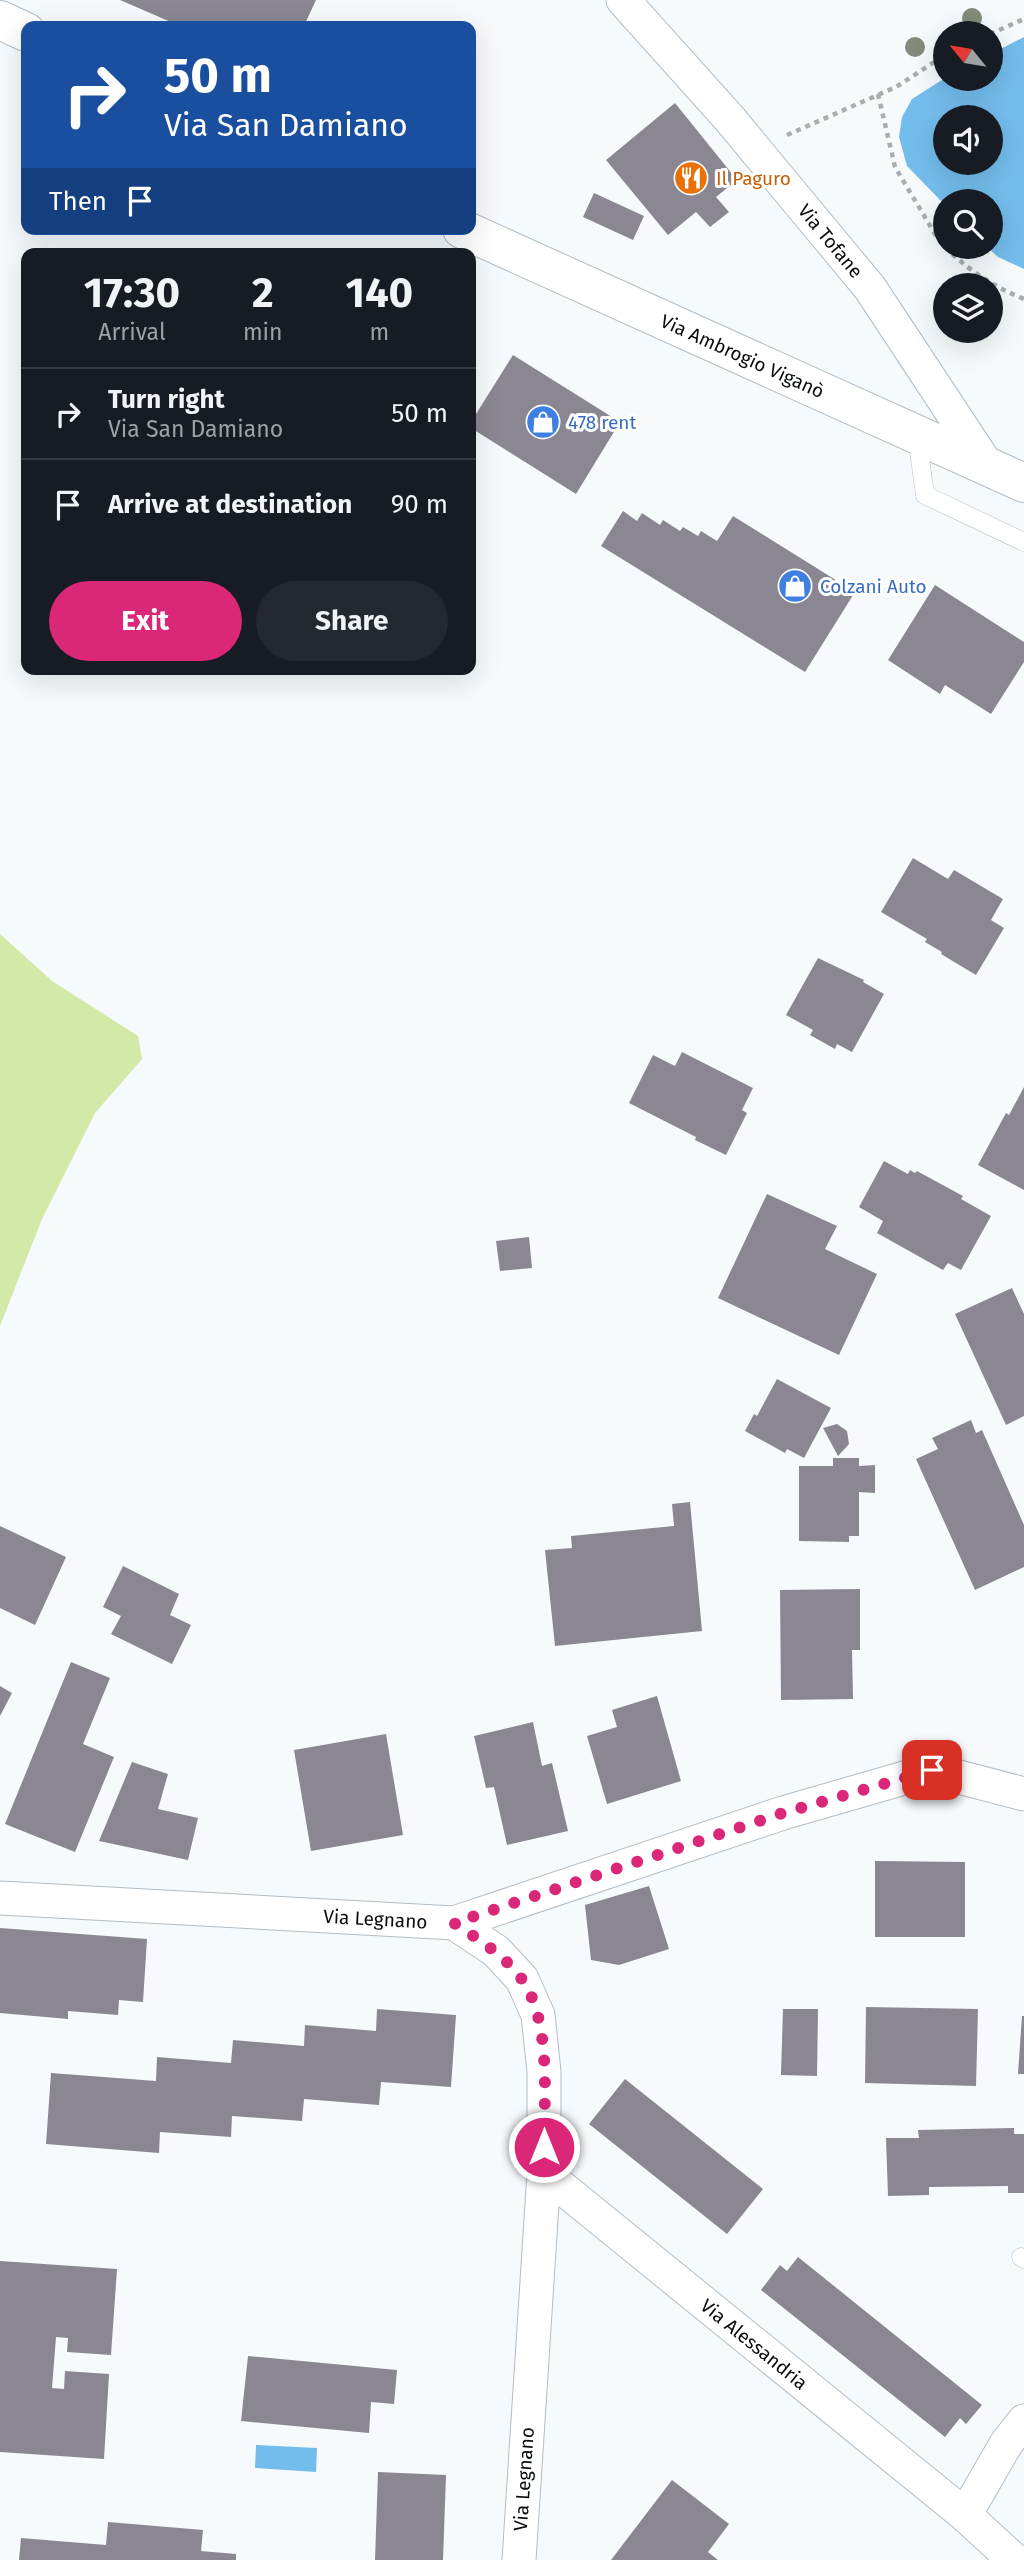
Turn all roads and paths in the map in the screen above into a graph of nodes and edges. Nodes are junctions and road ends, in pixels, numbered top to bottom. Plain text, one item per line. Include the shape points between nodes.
1 (623, 0) edge
2 (1024, 19) edge
3 (0, 20) edge
4 (1003, 28) edge
5 (21, 30) edge
6 (933, 63) edge
7 (878, 94) junction
8 (755, 150) junction
9 (933, 231) edge
10 (475, 235) edge
11 (958, 259) edge
12 (1024, 299) edge
13 (917, 436) junction
14 (988, 467) junction
15 (1024, 483) edge
16 (1024, 541) edge
17 (1024, 1794) edge
18 (0, 1898) edge
19 (454, 1923) junction
20 (544, 2173) junction
21 (1024, 2421) edge
22 (965, 2515) junction
23 (519, 2560) edge
24 (1014, 2560) edge

1 - 8 street, Via Tofane
2 - 4 path
3 - 5 main road
6 - 7 path
7 - 8 path
7 - 9 path via 895,167
8 - 14 street, Via Tofane via 870,288
10 - 13 main road, Via Ambrogio Viganò
11 - 12 path via 1002,290
13 - 14 main road, Via Ambrogio Viganò
13 - 16 lane via 925,495
14 - 15 main road, Via Ambrogio Viganò
17 - 19 street via 932,1770 783,1813
18 - 19 street, Via Legnano
19 - 20 street, Via Legnano via 496,1951 513,1969 538,2015 544,2072
20 - 22 street, Via Alessandria
20 - 23 street, Via Legnano
21 - 22 street
22 - 24 street, Via Alessandria

